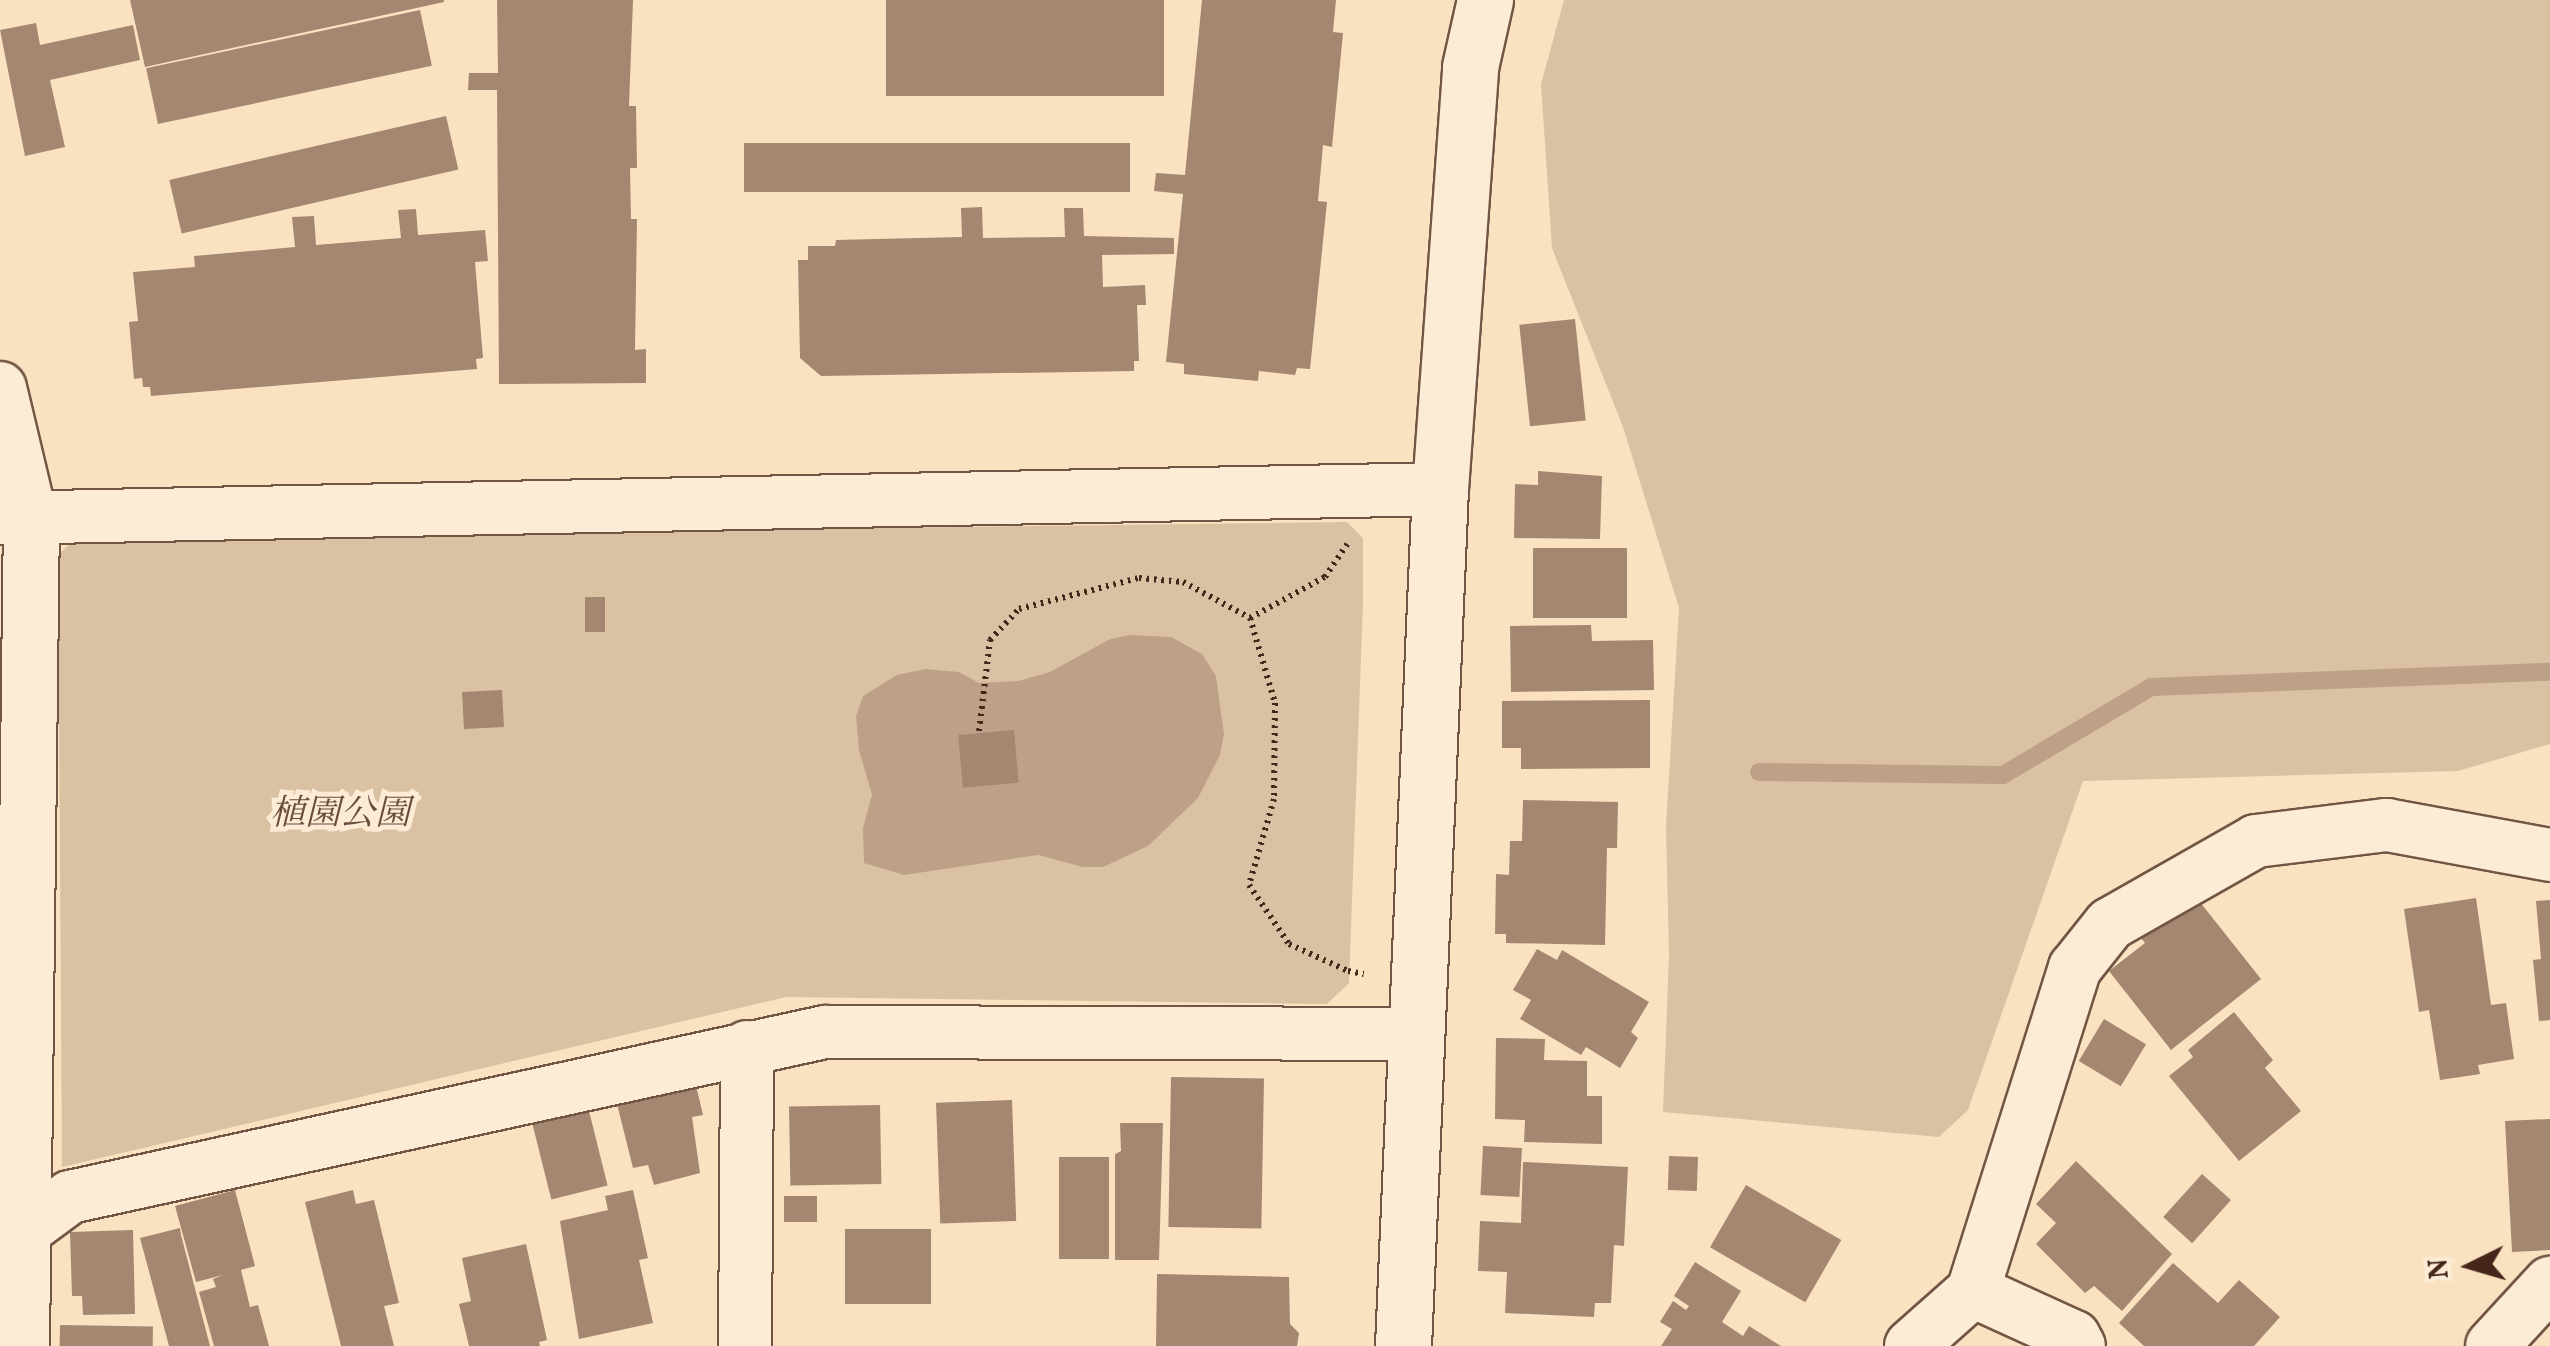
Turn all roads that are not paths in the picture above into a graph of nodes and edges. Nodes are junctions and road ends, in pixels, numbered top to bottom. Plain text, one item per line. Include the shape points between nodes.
1 (1485, 0) edge
2 (0, 388) edge
3 (1440, 489) junction
4 (15, 518) edge
5 (2550, 856) edge
6 (1415, 1034) junction
7 (746, 1047) junction
8 (24, 1231) junction
9 (2550, 1283) edge
10 (1973, 1291) junction
11 (22, 1346) edge
12 (745, 1346) edge
13 (1403, 1346) edge
14 (1912, 1346) edge
15 (2079, 1346) edge
16 (2492, 1346) edge

1 - 3 street via 1470,67
2 - 4 street
3 - 4 street
3 - 6 street
4 - 8 street
5 - 10 street via 2387,825 2256,841 2110,924 2075,968
6 - 7 street via 825,1032
6 - 13 street
7 - 8 street via 70,1196
7 - 12 street
8 - 11 street
9 - 16 street
10 - 14 street
10 - 15 street via 2074,1337

